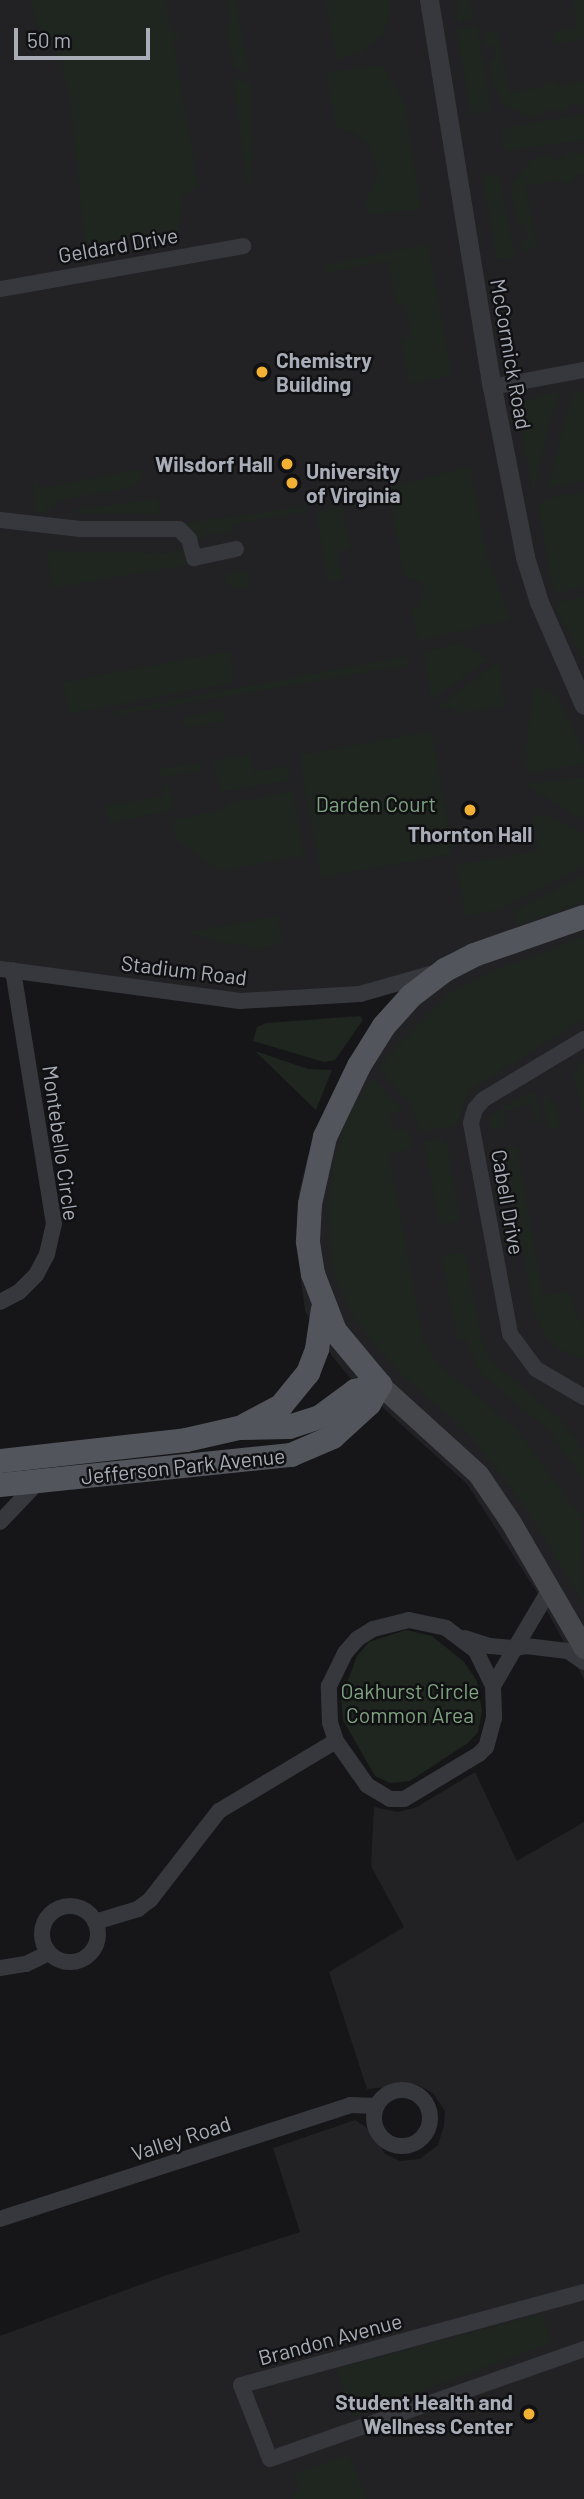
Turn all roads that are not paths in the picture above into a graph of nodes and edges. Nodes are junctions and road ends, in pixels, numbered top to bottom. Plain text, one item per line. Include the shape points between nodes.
1 (429, 0) edge
2 (243, 246) dead end
3 (0, 289) edge
4 (584, 370) edge
5 (492, 387) junction
6 (0, 520) edge
7 (236, 549) dead end
8 (584, 705) edge
9 (584, 917) edge
10 (7, 969) edge
11 (444, 970) junction
12 (584, 1039) edge
13 (0, 1302) edge
14 (324, 1309) junction
15 (380, 1385) junction
16 (584, 1397) edge
17 (239, 1428) junction
18 (0, 1461) edge
19 (39, 1481) junction
20 (0, 1485) edge
21 (0, 1522) edge
22 (550, 1589) junction
23 (461, 1637) junction
24 (515, 1648) junction
25 (584, 1648) edge
26 (584, 1662) edge
27 (493, 1686) junction
28 (336, 1741) junction
29 (95, 1922) junction
30 (49, 1953) junction
31 (0, 1968) edge
32 (376, 2106) dead end
33 (0, 2219) edge
34 (584, 2292) edge
35 (584, 2348) edge

1 - 5 street, McCormick Road
2 - 3 street, Geldard Drive
4 - 5 street
5 - 8 street, McCormick Road via 525,557 543,614
6 - 7 street via 80,529 179,529 189,539 194,558
9 - 11 main road via 492,947
10 - 11 street, Stadium Road via 240,1001 360,994
10 - 13 street, Montebello Circle via 54,1224 36,1275
11 - 14 main road via 411,996 384,1026 325,1138 310,1204 308,1241
12 - 16 street, Cabell Drive via 484,1099 471,1123 510,1334 536,1369
14 - 15 main road via 354,1358
14 - 17 main road via 317,1349 298,1387 281,1406
15 - 17 main road, Jefferson Park Avenue via 355,1391 307,1422
15 - 19 main road, Jefferson Park Avenue via 369,1404 333,1437 291,1455
15 - 22 main road via 471,1465
17 - 18 main road, Jefferson Park Avenue via 186,1440
19 - 20 main road, Jefferson Park Avenue
19 - 21 street
22 - 24 street
22 - 25 main road
23 - 24 street
23 - 27 street via 486,1667
23 - 28 street via 437,1625 409,1620 373,1629 358,1639 340,1661 329,1686 330,1723
24 - 26 street via 568,1651
24 - 27 street
27 - 28 street via 494,1718 486,1746 404,1798 390,1799 367,1785
28 - 29 street via 219,1811 150,1900 138,1909
29 - 30 street via 98,1933 90,1954 69,1962
29 - 30 street via 80,1908 69,1906 50,1914 41,1933
30 - 31 street via 26,1964
32 - 33 street, Valley Road via 350,2105
34 - 35 street, Brandon Avenue via 241,2385 270,2459

